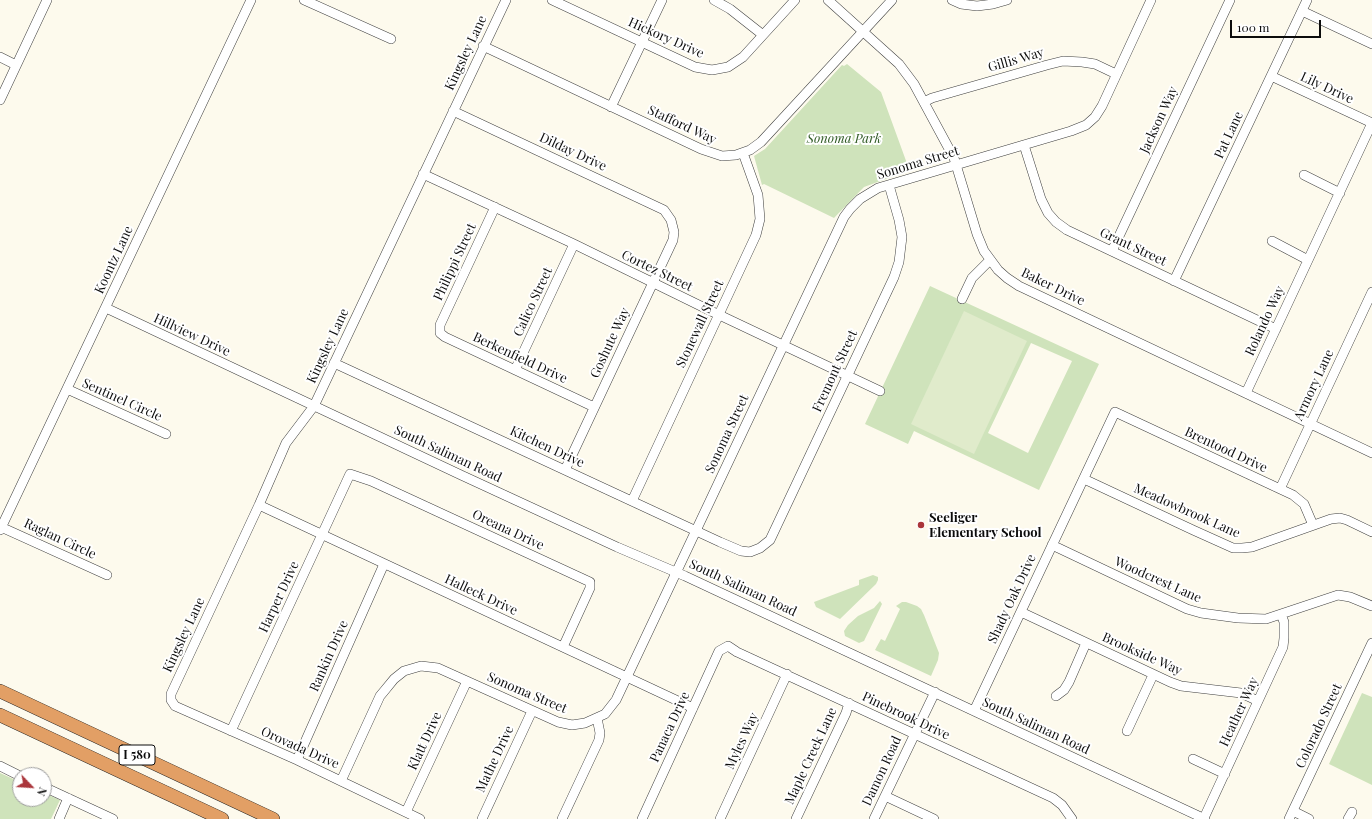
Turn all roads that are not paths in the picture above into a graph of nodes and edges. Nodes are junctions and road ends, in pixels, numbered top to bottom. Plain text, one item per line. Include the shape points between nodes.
1 (47, 0) edge
2 (250, 0) edge
3 (304, 0) edge
4 (506, 0) edge
5 (552, 0) edge
6 (662, 0) edge
7 (714, 0) edge
8 (795, 0) edge
9 (828, 0) edge
10 (892, 0) edge
11 (952, 0) edge
12 (1006, 0) edge
13 (1151, 0) edge
14 (1230, 0) edge
15 (1307, 0) edge
16 (1302, 11) junction
17 (863, 32) junction
18 (763, 35) junction
19 (391, 39) dead end
20 (642, 42) junction
21 (1372, 44) edge
22 (483, 46) junction
23 (0, 57) edge
24 (16, 65) junction
25 (1116, 74) junction
26 (1271, 76) junction
27 (0, 100) edge
28 (924, 102) junction
29 (611, 107) junction
30 (453, 111) junction
31 (1372, 123) edge
32 (1024, 145) junction
33 (743, 153) junction
34 (957, 165) junction
35 (423, 174) junction
36 (1304, 175) dead end
37 (889, 185) junction
38 (1340, 193) junction
39 (495, 207) junction
40 (673, 226) joint
41 (1272, 242) dead end
42 (574, 244) junction
43 (1112, 251) junction
44 (990, 260) junction
45 (1308, 260) junction
46 (1174, 281) junction
47 (653, 282) junction
48 (1372, 292) edge
49 (962, 299) dead end
50 (106, 308) junction
51 (719, 315) junction
52 (439, 328) joint
53 (1276, 328) junction
54 (783, 346) junction
55 (334, 363) junction
56 (515, 370) junction
57 (847, 376) junction
58 (268, 385) joint
59 (67, 389) junction
60 (880, 391) dead end
61 (1246, 393) junction
62 (314, 406) junction
63 (594, 407) junction
64 (1115, 412) joint
65 (1310, 424) junction
66 (166, 434) dead end
67 (1372, 453) edge
68 (565, 470) junction
69 (350, 474) joint
70 (1084, 479) junction
71 (1280, 489) junction
72 (632, 501) junction
73 (259, 505) junction
74 (1313, 525) junction
75 (1, 528) edge
76 (696, 531) junction
77 (1372, 532) edge
78 (322, 534) junction
79 (1052, 545) junction
80 (750, 552) joint
81 (384, 564) junction
82 (677, 572) junction
83 (108, 576) dead end
84 (1372, 606) edge
85 (1020, 612) junction
86 (1281, 614) junction
87 (1086, 643) junction
88 (1372, 643) edge
89 (563, 647) junction
90 (724, 647) joint
91 (1369, 657) edge
92 (787, 674) junction
93 (1154, 674) junction
94 (628, 677) junction
95 (467, 681) junction
96 (0, 691) edge
97 (935, 692) junction
98 (1056, 696) dead end
99 (171, 700) joint
100 (1258, 701) junction
101 (849, 703) junction
102 (693, 708) junction
103 (532, 711) junction
104 (974, 711) junction
105 (0, 715) edge
106 (597, 718) junction
107 (231, 731) junction
108 (1127, 731) dead end
109 (915, 734) junction
110 (297, 760) junction
111 (1193, 760) dead end
112 (0, 766) edge
113 (12, 772) edge
114 (1225, 774) junction
115 (341, 780) junction
116 (52, 791) edge
117 (885, 796) junction
118 (68, 798) junction
119 (406, 812) junction
120 (1291, 815) edge
121 (59, 819) edge
122 (113, 819) edge
123 (222, 819) edge
124 (274, 819) edge
125 (420, 819) edge
126 (482, 819) edge
127 (562, 819) edge
128 (642, 819) edge
129 (720, 819) edge
130 (796, 819) edge
131 (874, 819) edge
132 (934, 819) edge
133 (1072, 819) edge
134 (1205, 819) edge
135 (1309, 819) edge

1 - 24 street
2 - 50 street, Koontz Lane
3 - 19 street
4 - 22 street, Kingsley Lane
5 - 20 street, Hickory Drive
6 - 20 street
7 - 18 street via 734,11
8 - 18 street, Hickory Drive
9 - 17 street, Baker Drive
10 - 17 street, Stafford Way
11 - 12 street via 977,6
13 - 25 street, Sonoma Street
14 - 43 street, Jackson Way
15 - 16 street, Pat Lane
16 - 21 street
16 - 26 street, Pat Lane
17 - 28 street, Baker Drive via 904,69
17 - 33 street, Stafford Way via 761,142
18 - 20 street, Hickory Drive via 735,64 712,70 695,67
20 - 29 street
22 - 29 street, Stafford Way
22 - 30 street, Kingsley Lane
23 - 24 street
24 - 27 street
25 - 28 street, Gillis Way via 1095,64 1063,61
25 - 32 street, Sonoma Street via 1095,116 1086,125
26 - 31 street, Lily Drive
26 - 46 street, Pat Lane
28 - 34 street, Baker Drive
29 - 33 street, Stafford Way via 715,154 736,156
30 - 35 street, Kingsley Lane
30 - 40 street, Dilday Drive via 664,210
31 - 38 street, Rolando Way
32 - 34 street, Sonoma Street
32 - 43 street, Grant Street via 1048,213 1067,230
33 - 51 street, Stonewall Street via 758,195 760,219 756,235
34 - 37 street, Sonoma Street
34 - 44 street, Baker Drive via 977,234
35 - 39 street, Cortez Street
35 - 55 street, Kingsley Lane
36 - 38 street
37 - 54 street, Sonoma Street via 874,190 860,199 844,217
37 - 57 street, Fremont Street via 902,237 899,262
38 - 45 street, Rolando Way
39 - 42 street, Cortez Street
39 - 52 street, Philippi Street
40 - 47 street, Goshute Way via 673,240
41 - 45 street
42 - 47 street, Cortez Street
42 - 56 street, Calico Street
43 - 46 street, Grant Street
44 - 49 street via 972,278
44 - 61 street, Baker Drive via 1002,274 1019,286
45 - 53 street, Rolando Way
46 - 53 street, Grant Street
47 - 51 street, Cortez Street
47 - 63 street, Goshute Way
48 - 65 street, Armory Lane
50 - 58 street, Hillview Drive
50 - 59 street, Koontz Lane
51 - 54 street, Cortez Street
51 - 72 street, Stonewall Street
52 - 56 street, Berkenfield Drive via 445,338
53 - 61 street, Rolando Way
54 - 57 street, Cortez Street
54 - 76 street, Sonoma Street
55 - 62 street, Kingsley Lane
55 - 68 street, Kitchen Drive
56 - 63 street, Berkenfield Drive
57 - 60 street, Cortez Street
57 - 80 street, Fremont Street via 770,540
58 - 62 street, South Saliman Road
59 - 66 street, Sentinel Circle
59 - 75 street, Koontz Lane
61 - 65 street, Baker Drive
62 - 73 street, Kingsley Lane via 286,443
62 - 82 street, South Saliman Road via 617,547
63 - 68 street, Goshute Way
64 - 70 street, Shady Oak Drive
64 - 71 street, Brentood Drive
65 - 67 street, Baker Drive
65 - 71 street, Armory Lane
68 - 72 street, Kitchen Drive
69 - 78 street, Harper Drive
69 - 89 street, Oreana Drive via 590,582 590,588
70 - 74 street, Meadowbrook Lane via 1233,548 1252,546
70 - 79 street, Shady Oak Drive
71 - 74 street, Brentood Drive via 1301,500
72 - 76 street, Kitchen Drive
73 - 78 street, Halleck Drive
73 - 99 street, Kingsley Lane via 170,694
74 - 77 street, Meadowbrook Lane via 1340,518
75 - 83 street, Raglan Circle
76 - 80 street, Kitchen Drive via 741,551
76 - 82 street, Sonoma Street
78 - 81 street, Halleck Drive
78 - 107 street, Harper Drive
79 - 85 street, Shady Oak Drive
79 - 86 street, Woodcrest Lane via 1194,611 1260,619
81 - 89 street, Halleck Drive
81 - 110 street, Rankin Drive
82 - 94 street, Sonoma Street
82 - 97 street, South Saliman Road
84 - 86 street, Woodcrest Lane via 1338,595
85 - 87 street, Brookside Way
85 - 104 street, Shady Oak Drive
86 - 100 street, Heather Way via 1284,622 1283,647
87 - 93 street, Brookside Way
87 - 98 street via 1069,682
88 - 91 street, Colorado Street
89 - 94 street, Halleck Drive
90 - 92 street, Pinebrook Drive via 728,646
90 - 102 street, Panaca Drive via 719,651
91 - 120 street, Colorado Street
92 - 101 street, Pinebrook Drive
92 - 129 street, Myles Way
93 - 100 street, Brookside Way via 1181,686 1241,693
93 - 108 street
94 - 102 street, Halleck Drive
94 - 106 street, Sonoma Street via 609,710
95 - 103 street, Sonoma Street
95 - 115 street, Sonoma Street via 438,668 421,666 404,671 394,678 380,696
95 - 119 street, Klatt Drive
96 - 124 highway, I 580
97 - 104 street, South Saliman Road
97 - 109 street, Damon Road
99 - 107 street, Orovada Drive via 175,706
100 - 114 street, Heather Way
101 - 109 street, Pinebrook Drive
101 - 130 street, Maple Creek Lane
102 - 128 street, Panaca Drive
103 - 106 street, Sonoma Street via 572,725
103 - 126 street, Mathe Drive
104 - 134 street, South Saliman Road
105 - 123 highway, I 580
106 - 127 street via 599,740
107 - 110 street, Orovada Drive
109 - 117 street, Damon Road
109 - 133 street, Pinebrook Drive via 1053,798
110 - 115 street, Orovada Drive
111 - 114 street
112 - 113 street
114 - 134 street, Heather Way
115 - 119 street, Orovada Drive
116 - 118 street
117 - 131 street, Damon Road
117 - 132 street
118 - 121 street
118 - 122 street
119 - 125 street, Orovada Drive
120 - 135 street

